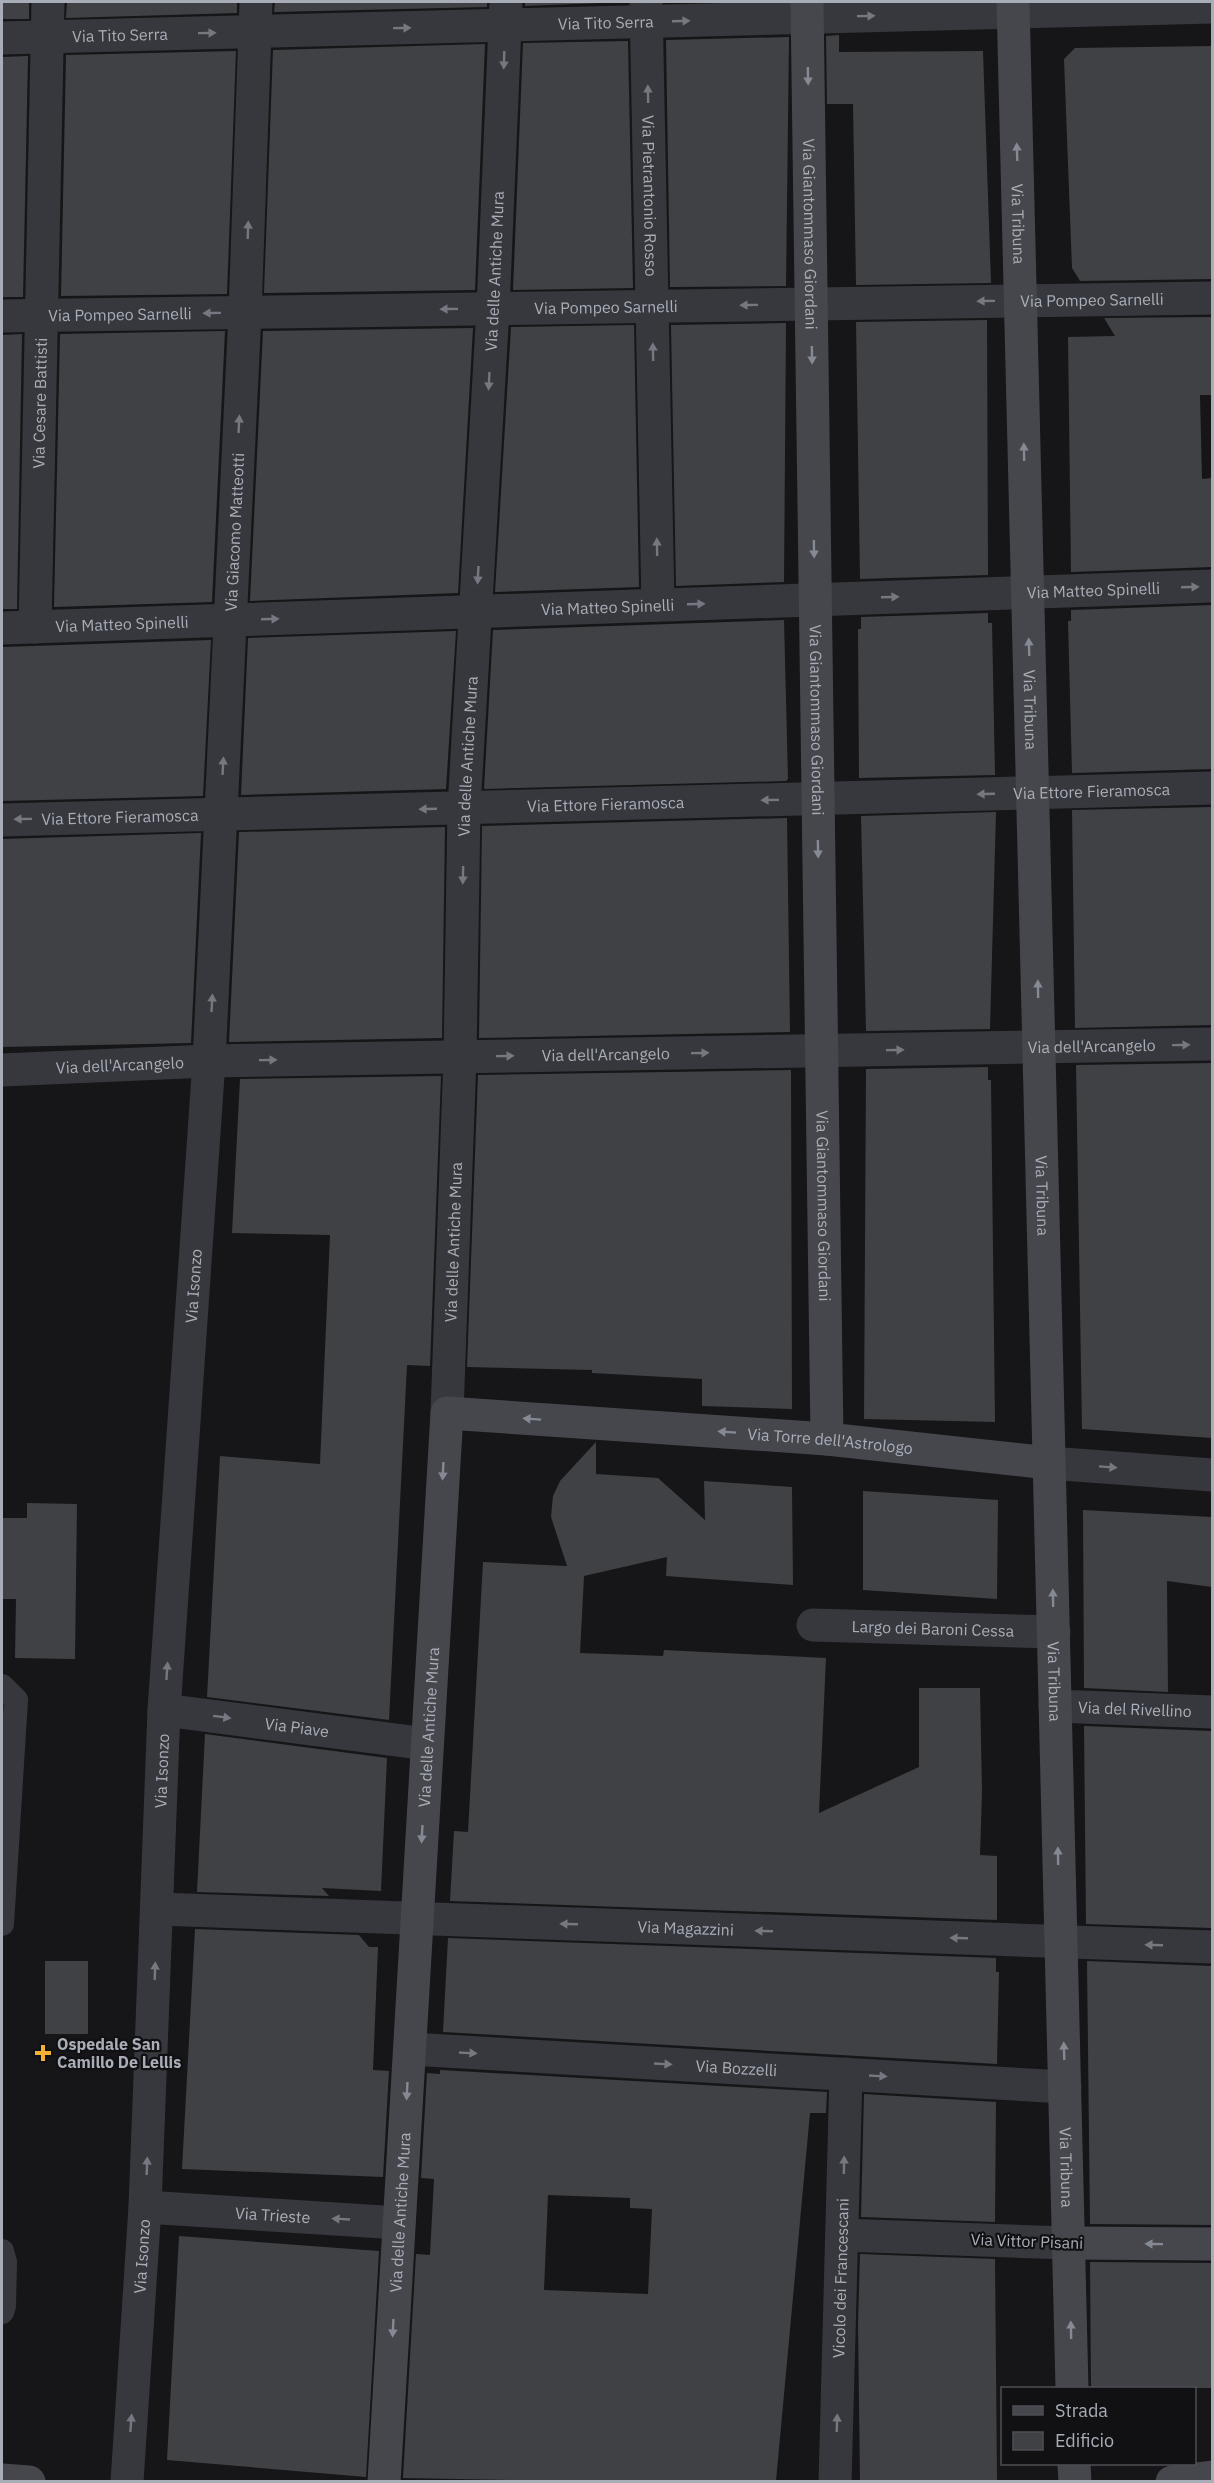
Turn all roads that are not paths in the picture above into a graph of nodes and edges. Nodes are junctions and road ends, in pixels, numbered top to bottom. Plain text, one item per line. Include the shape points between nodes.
1 (48, 2) edge
2 (1013, 7) edge
3 (1212, 7) edge
4 (807, 9) edge
5 (646, 11) edge
6 (505, 13) edge
7 (256, 16) edge
8 (48, 37) junction
9 (2, 38) edge
10 (1212, 298) edge
11 (1021, 300) junction
12 (811, 304) junction
13 (652, 306) junction
14 (493, 309) junction
15 (245, 313) junction
16 (40, 315) junction
17 (2, 316) edge
18 (1212, 586) edge
19 (1027, 593) junction
20 (815, 600) junction
21 (658, 605) junction
22 (476, 612) junction
23 (230, 620) junction
24 (35, 627) junction
25 (2, 628) edge
26 (1212, 788) edge
27 (1033, 793) junction
28 (817, 799) junction
29 (464, 808) junction
30 (220, 814) junction
31 (2, 820) edge
32 (1212, 1044) edge
33 (1039, 1047) junction
34 (821, 1051) junction
35 (460, 1057) junction
36 (210, 1061) junction
37 (2, 1070) edge
38 (447, 1413) junction
39 (827, 1439) junction
40 (1050, 1463) junction
41 (1212, 1475) edge
42 (813, 1625) dead end
43 (1053, 1632) junction
44 (2, 1686) edge
45 (1055, 1706) junction
46 (164, 1710) junction
47 (1212, 1712) edge
48 (427, 1744) junction
49 (158, 1909) junction
50 (417, 1919) junction
51 (2, 1924) edge
52 (1060, 1941) junction
53 (1212, 1947) edge
54 (410, 2049) junction
55 (846, 2074) junction
56 (1065, 2087) junction
57 (145, 2207) junction
58 (399, 2223) junction
59 (842, 2235) junction
60 (1068, 2243) junction
61 (1212, 2244) edge
62 (2, 2251) edge
63 (2, 2312) edge
64 (1072, 2387) edge
65 (1074, 2465) edge
66 (1212, 2477) edge
67 (2, 2480) edge
68 (29, 2481) edge
69 (127, 2481) edge
70 (384, 2481) edge
71 (836, 2481) edge
72 (1074, 2481) edge
73 (1172, 2481) edge

1 - 8 street, Via Cesare Battisti
2 - 3 street, Via Tito Serra
4 -> 2 street, Via Tito Serra
11 -> 2 main road, Via Tribuna
5 -> 4 street, Via Tito Serra
4 -> 12 main road, Via Giantommaso Giordani
5 - 6 street, Via Tito Serra
13 -> 5 street, Via Pietrantonio Rosso
7 -> 6 street, Via Tito Serra
6 -> 14 street, Via delle Antiche Mura
8 -> 7 street, Via Tito Serra
15 -> 7 street, Via Giacomo Matteotti
8 - 9 street, Via Tito Serra
8 - 16 street, Via Cesare Battisti
10 - 11 street, Via Pompeo Sarnelli
11 -> 12 street, Via Pompeo Sarnelli
19 -> 11 main road, Via Tribuna
12 -> 13 street, Via Pompeo Sarnelli
12 -> 20 main road, Via Giantommaso Giordani
13 - 14 street, Via Pompeo Sarnelli
21 -> 13 street, Via Pietrantonio Rosso
14 -> 15 street, Via Pompeo Sarnelli
14 -> 22 street, Via delle Antiche Mura
15 -> 16 street, Via Pompeo Sarnelli
23 -> 15 street, Via Giacomo Matteotti
16 - 17 street, Via Pompeo Sarnelli
16 - 24 street, Via Cesare Battisti
19 -> 18 street, Via Matteo Spinelli
20 -> 19 street, Via Matteo Spinelli
27 -> 19 main road, Via Tribuna
21 -> 20 street, Via Matteo Spinelli
20 - 28 main road, Via Giantommaso Giordani
21 - 22 street, Via Matteo Spinelli
23 -> 22 street, Via Matteo Spinelli
22 - 29 street, Via delle Antiche Mura
23 - 24 street, Via Matteo Spinelli
30 -> 23 street, Via Giacomo Matteotti
24 - 25 street, Via Matteo Spinelli
26 - 27 street, Via Ettore Fieramosca
27 -> 28 street, Via Ettore Fieramosca
33 -> 27 main road, Via Tribuna
28 -> 29 street, Via Ettore Fieramosca
28 -> 34 main road, Via Giantommaso Giordani
29 -> 30 street, Via Ettore Fieramosca
29 -> 35 street, Via delle Antiche Mura
30 -> 31 street, Via Ettore Fieramosca
36 -> 30 street, Via Giacomo Matteotti
33 -> 32 street, Via dell'Arcangelo
34 -> 33 street, Via dell'Arcangelo
33 - 40 main road, Via Tribuna
35 -> 34 street, Via dell'Arcangelo
34 - 39 main road, Via Giantommaso Giordani
36 -> 35 street, Via dell'Arcangelo
35 - 38 street, Via delle Antiche Mura
36 - 37 street, Via dell'Arcangelo
46 -> 36 street, Via Isonzo
39 -> 38 main road, Via Torre dell'Astrologo
38 -> 48 main road, Via delle Antiche Mura
39 - 40 main road, Via Torre dell'Astrologo
40 -> 41 street, Via Torre dell'Astrologo
43 -> 40 main road, Via Tribuna
42 - 43 street, Largo dei Baroni Cessa
43 - 45 main road, Via Tribuna
44 - 51 lane via 16,1700
45 - 47 street, Via del Rivellino
52 -> 45 main road, Via Tribuna
46 -> 48 street, Via Piave
46 - 49 street, Via Isonzo
48 -> 50 main road, Via delle Antiche Mura
49 - 50 street, Via Magazzini
57 -> 49 street, Via Isonzo
52 -> 50 street, Via Magazzini
50 - 54 main road, Via delle Antiche Mura
53 -> 52 street, Via Magazzini
56 -> 52 main road, Via Tribuna
54 -> 55 street, Via Bozzelli
54 -> 58 main road, Via delle Antiche Mura
55 -> 56 street, Via Bozzelli
59 -> 55 street, Vicolo dei Francescani
56 - 60 main road, Via Tribuna
58 -> 57 street, Via Trieste
69 -> 57 street, Via Isonzo
58 -> 70 main road, Via delle Antiche Mura
59 - 60 street, Via Vittor Pisani
71 -> 59 street, Vicolo dei Francescani
61 -> 60 main road, Via Vittor Pisani
64 -> 60 main road, Via Tribuna
62 - 63 lane
65 - 72 main road
66 - 73 main road
67 - 68 main road

